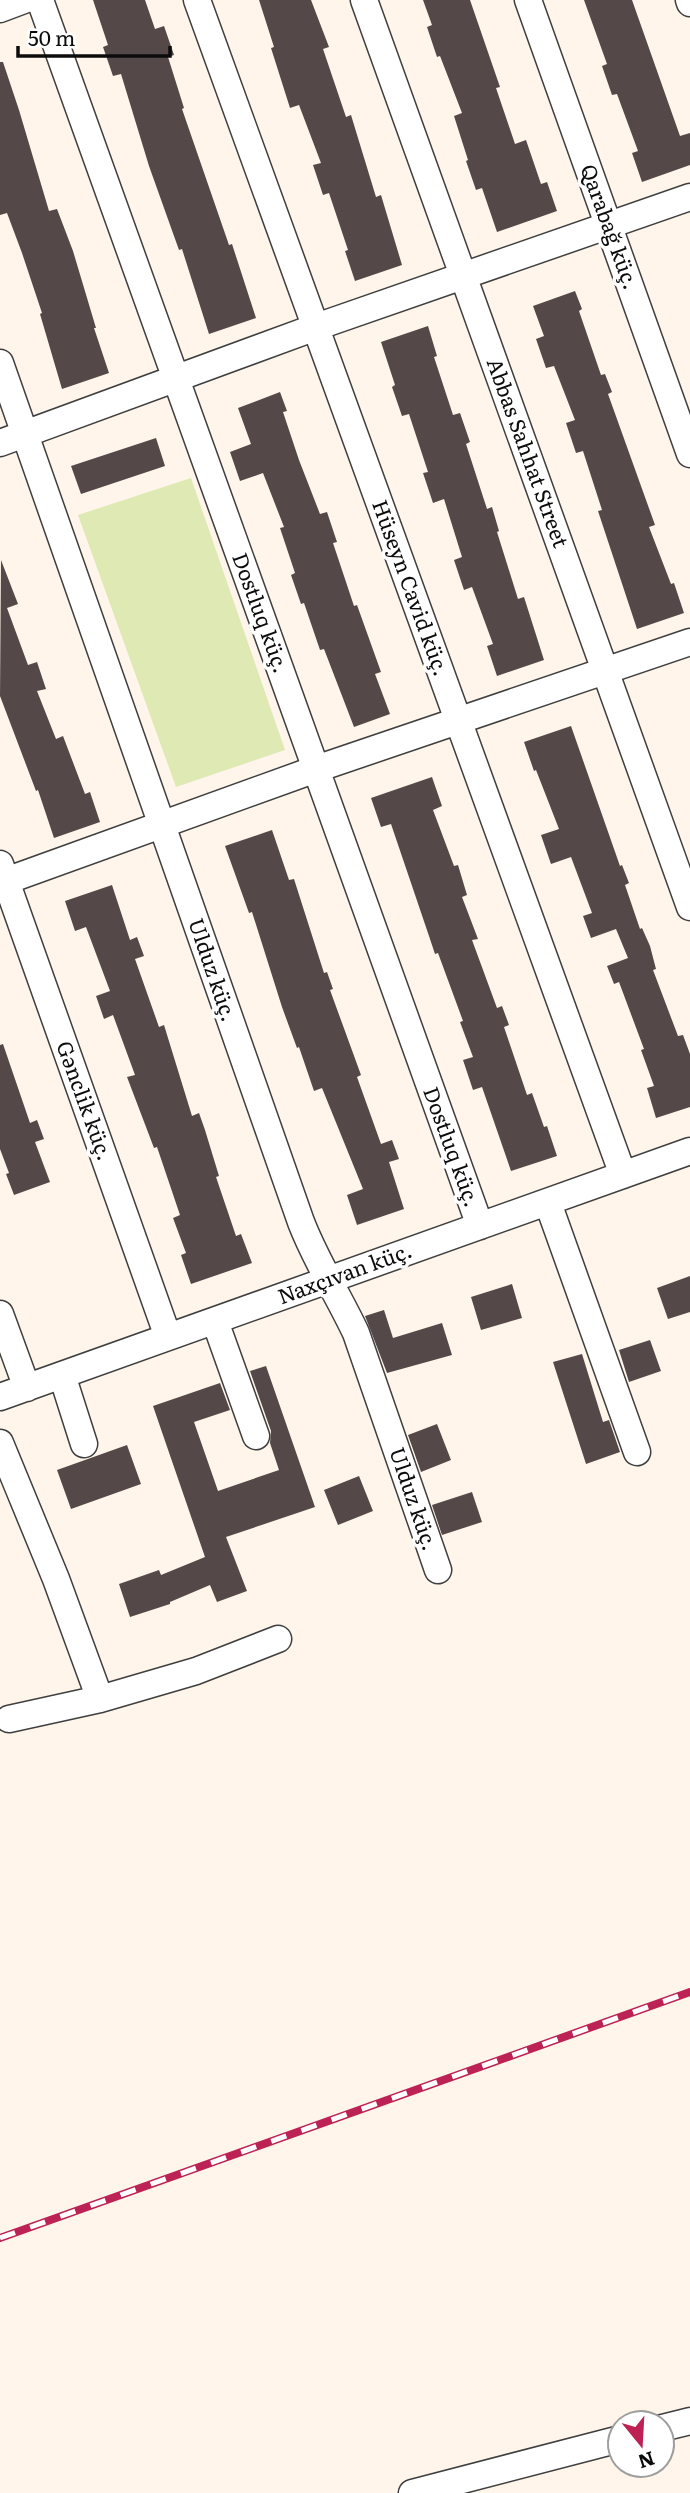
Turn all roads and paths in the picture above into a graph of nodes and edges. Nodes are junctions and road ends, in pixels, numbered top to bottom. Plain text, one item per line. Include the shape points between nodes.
1 (24, 0) edge
2 (40, 0) edge
3 (198, 0) edge
4 (364, 0) edge
5 (528, 0) edge
6 (0, 9) edge
7 (690, 197) edge
8 (608, 226) junction
9 (463, 277) junction
10 (316, 327) junction
11 (0, 363) edge
12 (176, 379) junction
13 (25, 434) junction
14 (0, 443) edge
15 (690, 454) edge
16 (690, 642) edge
17 (606, 672) junction
18 (458, 720) junction
19 (316, 769) junction
20 (162, 825) junction
21 (2, 876) edge
22 (690, 906) edge
23 (690, 1151) edge
24 (623, 1175) junction
25 (548, 1203) junction
26 (480, 1226) junction
27 (329, 1280) junction
28 (0, 1314) edge
29 (215, 1321) junction
30 (168, 1337) junction
31 (62, 1375) junction
32 (27, 1388) junction
33 (0, 1397) edge
34 (256, 1436) dead end
35 (0, 1443) edge
36 (84, 1444) dead end
37 (637, 1451) dead end
38 (438, 1570) dead end
39 (278, 1639) dead end
40 (100, 1699) junction
41 (9, 1720) dead end
42 (606, 2443) edge
43 (412, 2493) edge

1 - 6 street
2 - 12 street, Dostluq küç.
3 - 10 street, Hüseyn Cavid küç.
4 - 9 street, Abbas Sahhat Street
5 - 8 street, Qarabağ küç.
7 - 8 street
8 - 9 street
8 - 15 street, Qarabağ küç.
9 - 10 street
9 - 17 street, Abbas Sahhat Street
10 - 12 street
10 - 18 street, Hüseyn Cavid küç.
11 - 13 street, Ulduz küç.
12 - 13 street
12 - 19 street, Dostluq küç.
13 - 14 street
13 - 20 street, Ulduz küç.
16 - 17 street
17 - 18 street
17 - 22 street, Abbas Sahhat Street
18 - 19 street
18 - 24 street, Hüseyn Cavid küç.
19 - 20 street
19 - 26 street, Dostluq küç.
20 - 21 street
20 - 27 street, Ulduz küç. via 301,1223
21 - 30 street, Gənclik küç.
23 - 24 street, Naxçıvan küç.
24 - 25 street, Naxçıvan küç.
25 - 26 street, Naxçıvan küç.
25 - 37 street
26 - 27 street, Naxçıvan küç.
27 - 29 street, Naxçıvan küç.
27 - 38 street, Ulduz küç. via 356,1333
28 - 32 street
29 - 30 street, Naxçıvan küç.
29 - 34 street
30 - 31 street, Naxçıvan küç.
31 - 32 street, Naxçıvan küç.
31 - 36 street
32 - 33 street, Naxçıvan küç.
35 - 40 street
39 - 40 street via 196,1671
40 - 41 street
42 - 43 street

